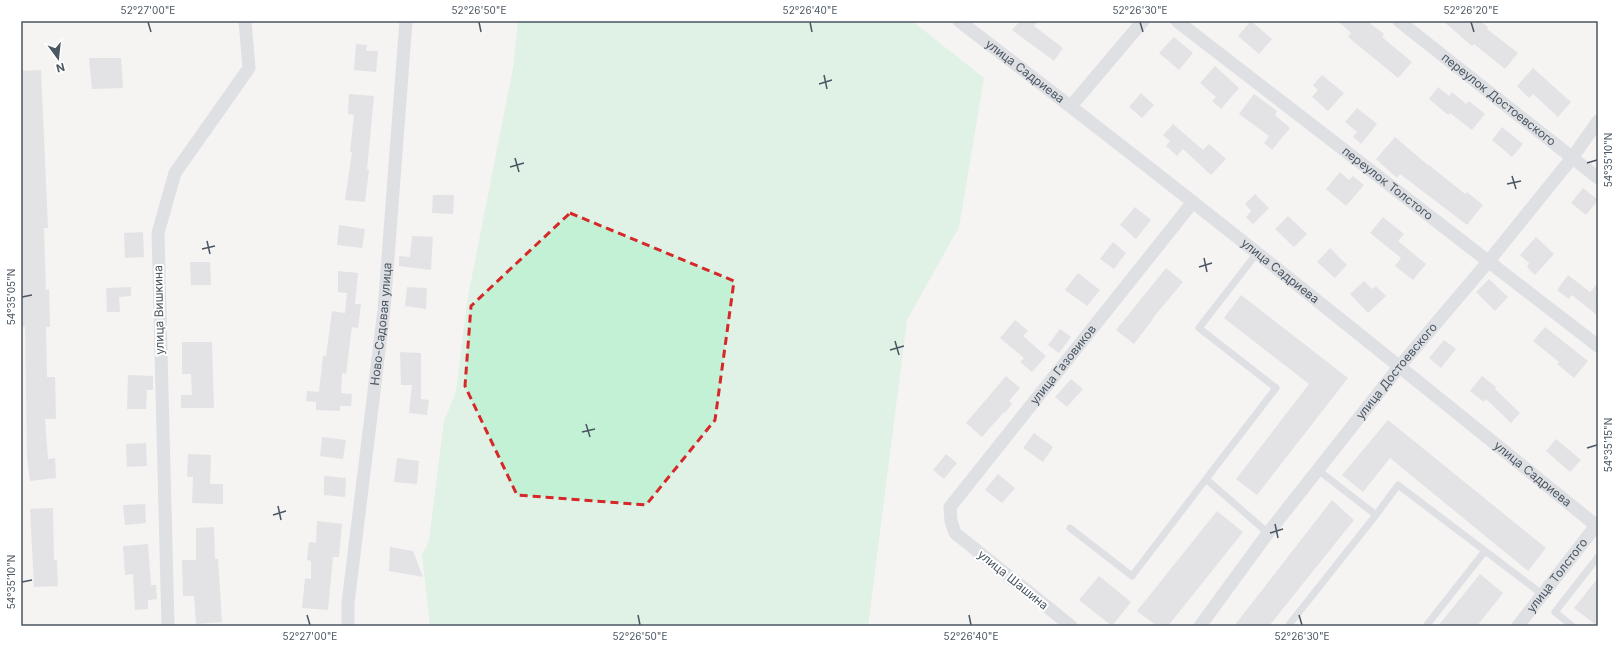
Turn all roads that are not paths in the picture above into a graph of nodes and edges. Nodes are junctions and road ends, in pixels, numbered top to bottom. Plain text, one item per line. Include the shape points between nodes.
1 (245, 21) edge
2 (406, 21) edge
3 (959, 21) edge
4 (1143, 21) edge
5 (1176, 21) edge
6 (1399, 21) edge
7 (1071, 106) junction
8 (1598, 121) edge
9 (1572, 158) junction
10 (1598, 178) edge
11 (1193, 202) junction
12 (1258, 253) junction
13 (1488, 262) junction
14 (1598, 346) edge
15 (1399, 367) junction
16 (1318, 470) junction
17 (1206, 479) junction
18 (1376, 515) junction
19 (1597, 525) edge
20 (1070, 528) dead end
21 (1268, 532) junction
22 (955, 534) joint
23 (1485, 551) junction
24 (1598, 557) edge
25 (1542, 594) junction
26 (168, 626) edge
27 (348, 626) edge
28 (1072, 626) edge
29 (1200, 626) edge
30 (1288, 626) edge
31 (1426, 626) edge
32 (1518, 626) edge
33 (1572, 626) edge

1 - 26 street, улица Вишкина via 249,68 175,173 158,233
2 - 27 street, Ново-Садовая улица via 384,310 348,603
3 - 7 street, улица Садриева
4 - 7 street
5 - 13 street, переулок Толстого
6 - 9 street, переулок Достоевского
7 - 11 street, улица Садриева
8 - 9 street, улица Достоевского
9 - 10 street, переулок Достоевского
9 - 13 street, улица Достоевского
11 - 12 street, улица Садриева
11 - 22 street, улица Газовиков via 950,507
12 - 15 street, улица Садриева
12 - 17 lane via 1199,328 1276,388
13 - 14 street, переулок Толстого
13 - 15 street, улица Достоевского
15 - 16 street, улица Достоевского
15 - 19 street, улица Садриева
16 - 18 lane
16 - 21 street, улица Достоевского
17 - 20 lane via 1132,576
17 - 21 lane
18 - 23 lane via 1398,485
18 - 30 lane
19 - 25 street, улица Толстого
21 - 29 street, улица Достоевского
22 - 28 street, улица Шашина
23 - 25 lane
23 - 31 lane
24 - 33 lane via 1555,612
25 - 32 street, улица Толстого

